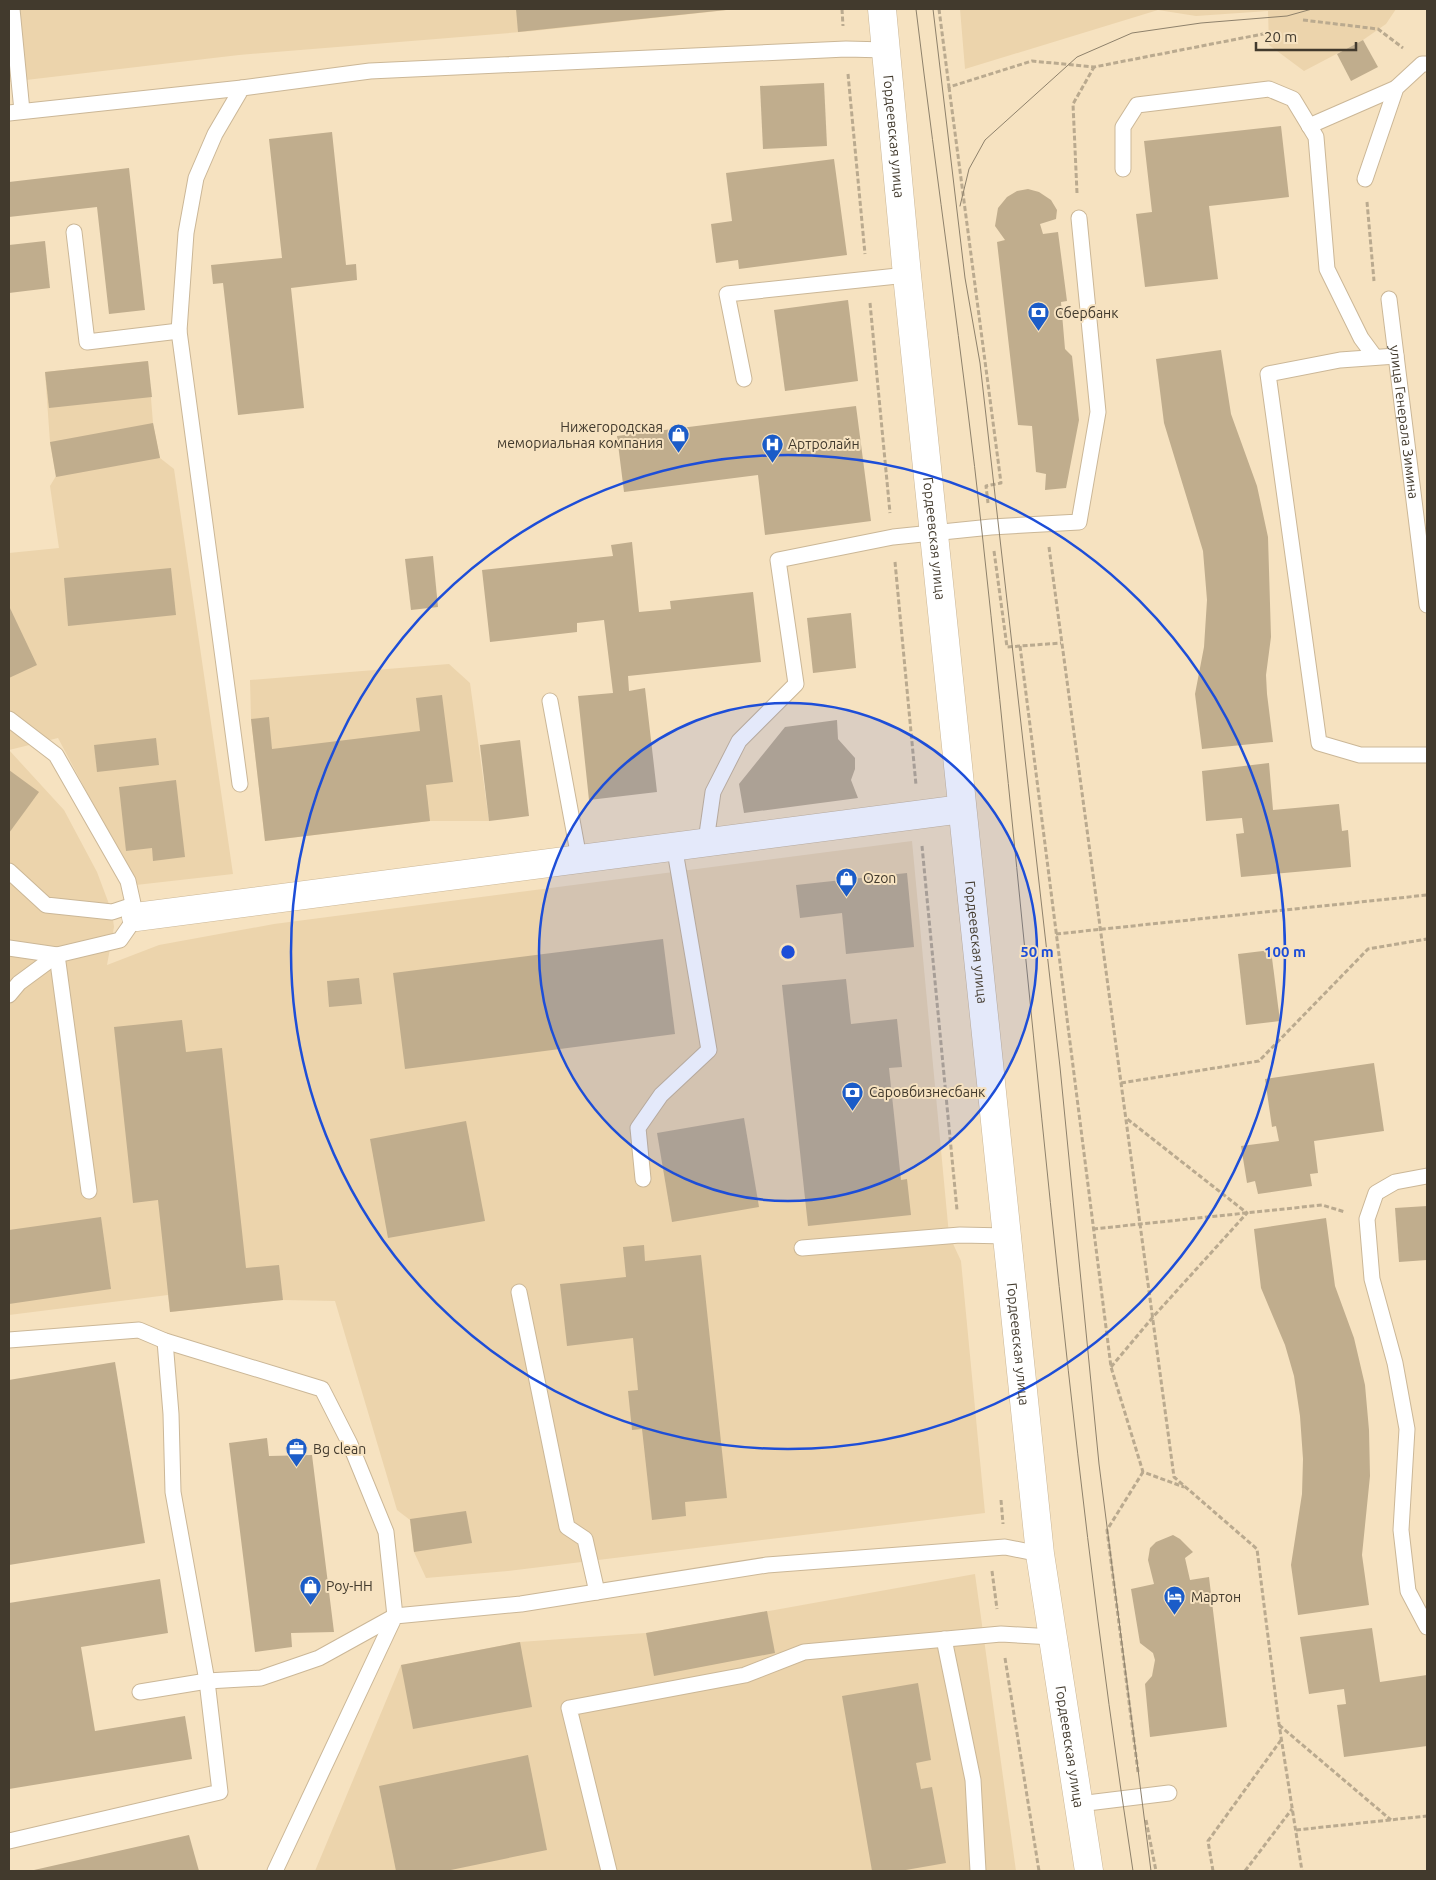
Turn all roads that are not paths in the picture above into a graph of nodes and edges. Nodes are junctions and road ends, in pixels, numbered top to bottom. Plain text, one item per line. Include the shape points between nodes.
1 (12, 9) edge
2 (882, 9) edge
3 (886, 50) junction
4 (1425, 64) edge
5 (242, 88) junction
6 (1396, 88) junction
7 (15, 112) edge
8 (1309, 126) junction
9 (1123, 169) dead end
10 (1365, 179) road end
11 (1079, 218) road end
12 (74, 232) dead end
13 (907, 275) junction
14 (1389, 299) road end
15 (179, 331) junction
16 (1396, 356) junction
17 (1375, 357) junction
18 (744, 379) dead end
19 (934, 534) junction
20 (1427, 605) edge
21 (550, 701) dead end
22 (9, 719) edge
23 (1427, 755) edge
24 (240, 784) dead end
25 (962, 809) junction
26 (706, 841) junction
27 (674, 846) junction
28 (579, 858) junction
29 (9, 871) edge
30 (135, 911) junction
31 (9, 948) edge
32 (56, 955) junction
33 (9, 994) edge
34 (1427, 1176) edge
35 (643, 1179) dead end
36 (89, 1191) dead end
37 (1007, 1236) junction
38 (802, 1248) dead end
39 (519, 1292) dead end
40 (9, 1340) edge
41 (165, 1341) junction
42 (1040, 1554) junction
43 (598, 1592) junction
44 (395, 1616) junction
45 (1427, 1627) edge
46 (1053, 1637) junction
47 (944, 1639) junction
48 (207, 1681) junction
49 (140, 1692) dead end
50 (1169, 1793) dead end
51 (1079, 1804) junction
52 (9, 1840) edge
53 (275, 1871) edge
54 (609, 1871) edge
55 (978, 1871) edge
56 (1089, 1871) edge

1 - 7 lane
2 - 3 street, Гордеевская улица
3 - 5 lane via 846,49 370,71
3 - 13 street, Гордеевская улица
4 - 6 lane
5 - 7 lane
5 - 15 lane via 215,134 196,178 186,233
6 - 8 lane
6 - 10 lane
8 - 9 lane via 1293,99 1269,89 1137,105 1124,127
8 - 17 lane via 1316,137 1327,269 1361,338
11 - 19 lane via 1098,412 1079,522
12 - 15 lane via 87,342
13 - 18 lane via 727,294
13 - 19 street, Гордеевская улица
14 - 16 lane, улица Генерала Зимина
15 - 24 lane
16 - 17 lane
16 - 20 lane, улица Генерала Зимина
17 - 23 lane via 1340,360 1268,374 1319,743 1360,754
19 - 25 street, Гордеевская улица
19 - 26 lane via 893,537 778,560 796,684 739,741 713,792
21 - 28 lane
22 - 30 lane via 56,755 128,881
25 - 26 street
25 - 37 street, Гордеевская улица
26 - 27 street
27 - 28 street
27 - 35 lane via 709,1050 661,1095 638,1128
28 - 30 street
29 - 30 lane via 46,906
30 - 32 lane via 120,940
31 - 32 lane
32 - 33 lane
32 - 36 lane
34 - 45 lane via 1395,1182 1376,1194 1367,1219 1372,1278 1395,1363 1407,1429 1401,1530 1408,1592
37 - 38 lane via 960,1235
37 - 42 street, Гордеевская улица
39 - 43 lane via 567,1527 585,1539
40 - 41 lane via 140,1330
41 - 44 lane via 322,1389 350,1444 386,1532
41 - 48 lane via 173,1492
42 - 43 lane via 1005,1547 767,1565
42 - 46 street, Гордеевская улица
43 - 44 lane via 521,1604
44 - 48 lane via 319,1658 261,1678
44 - 53 lane
46 - 47 lane via 1001,1634
46 - 51 street, Гордеевская улица
47 - 54 lane via 804,1652 745,1675 569,1708
47 - 55 lane via 973,1780
48 - 49 lane
48 - 52 lane via 220,1792
50 - 51 lane
51 - 56 street, Гордеевская улица

